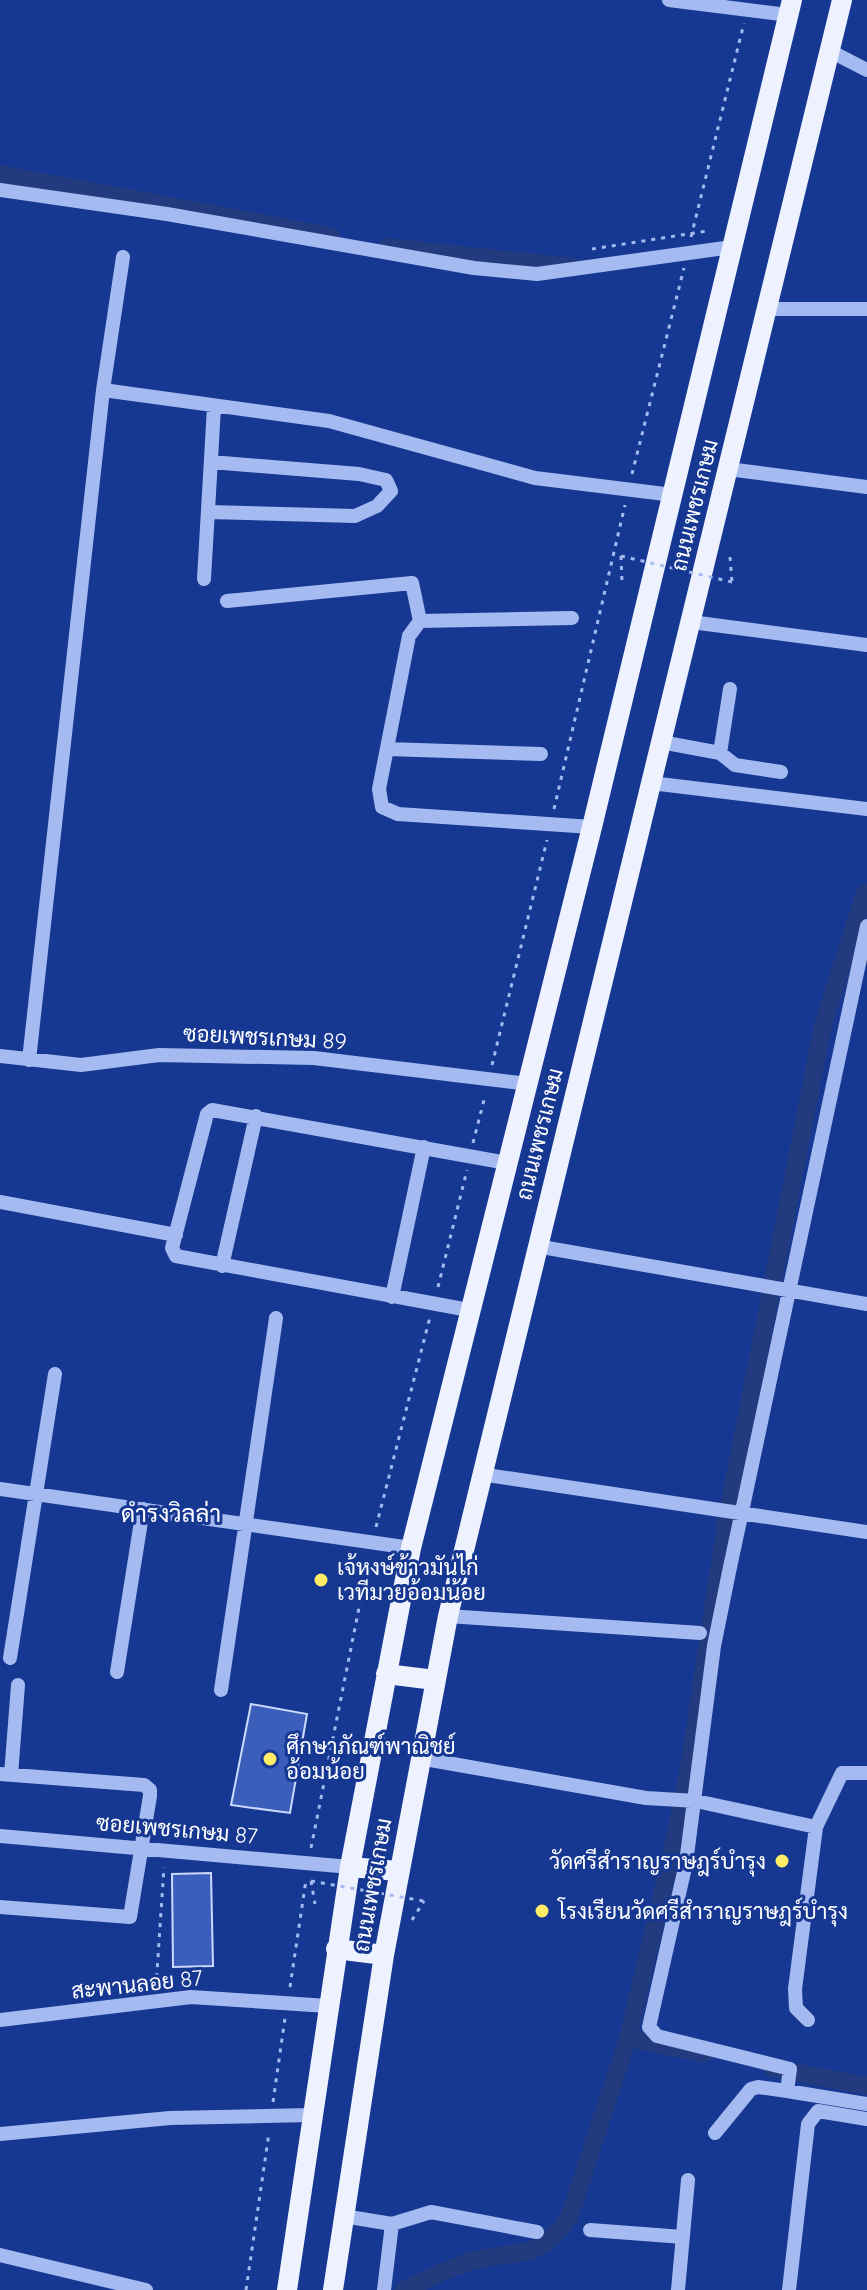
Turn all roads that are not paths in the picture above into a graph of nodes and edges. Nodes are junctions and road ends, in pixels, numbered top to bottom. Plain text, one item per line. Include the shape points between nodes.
1 (669, 0) edge
2 (843, 0) edge
3 (790, 8) edge
4 (830, 51) junction
5 (867, 70) edge
6 (0, 190) edge
7 (732, 247) junction
8 (123, 257) dead end
9 (767, 309) junction
10 (867, 309) edge
11 (103, 390) junction
12 (214, 407) junction
13 (211, 462) junction
14 (728, 469) junction
15 (867, 487) edge
16 (673, 495) junction
17 (208, 512) junction
18 (204, 579) dead end
19 (227, 601) dead end
20 (572, 618) dead end
21 (420, 621) junction
22 (691, 622) junction
23 (867, 645) edge
24 (730, 689) dead end
25 (661, 742) junction
26 (387, 749) junction
27 (720, 753) junction
28 (541, 754) dead end
29 (781, 772) dead end
30 (651, 783) junction
31 (867, 809) edge
32 (592, 827) junction
33 (867, 926) edge
34 (0, 1056) edge
35 (29, 1060) junction
36 (528, 1084) junction
37 (256, 1116) junction
38 (424, 1147) junction
39 (507, 1163) junction
40 (0, 1202) edge
41 (176, 1235) junction
42 (536, 1246) junction
43 (222, 1266) junction
44 (787, 1290) junction
45 (392, 1297) junction
46 (867, 1304) edge
47 (469, 1310) junction
48 (276, 1318) dead end
49 (55, 1374) dead end
50 (480, 1474) junction
51 (0, 1489) edge
52 (34, 1494) junction
53 (143, 1509) junction
54 (740, 1512) junction
55 (246, 1524) junction
56 (867, 1532) edge
57 (411, 1548) junction
58 (448, 1616) junction
59 (700, 1633) dead end
60 (10, 1658) dead end
61 (117, 1672) dead end
62 (386, 1674) junction
63 (435, 1680) junction
64 (18, 1685) dead end
65 (221, 1690) dead end
66 (419, 1758) junction
67 (867, 1773) edge
68 (6, 1774) edge
69 (693, 1801) junction
70 (816, 1827) junction
71 (0, 1836) edge
72 (141, 1847) junction
73 (350, 1867) junction
74 (398, 1871) junction
75 (0, 1907) edge
76 (336, 1949) junction
77 (384, 1955) junction
78 (328, 2006) junction
79 (0, 2020) edge
80 (808, 2020) dead end
81 (788, 2089) junction
82 (867, 2104) edge
83 (311, 2115) junction
84 (867, 2119) edge
85 (715, 2133) dead end
86 (0, 2134) edge
87 (688, 2180) dead end
88 (343, 2216) junction
89 (392, 2224) junction
90 (590, 2230) dead end
91 (537, 2232) dead end
92 (683, 2237) junction
93 (0, 2255) edge
94 (146, 2290) edge
95 (287, 2290) edge
96 (333, 2290) edge
97 (384, 2290) edge
98 (678, 2290) edge
99 (789, 2290) edge

1 - 3 street
2 - 4 main road, ถนนเพชรเกษม
3 - 7 main road, ถนนเพชรเกษม
4 - 5 street
4 - 9 main road, ถนนเพชรเกษม
6 - 7 street via 537,274
7 - 16 main road, ถนนเพชรเกษม
8 - 11 street
9 - 10 street
9 - 14 main road, ถนนเพชรเกษม
11 - 12 street
11 - 35 street
12 - 13 street
12 - 16 street via 329,421 535,478
13 - 17 street
13 - 17 street via 359,474 386,480 391,491 377,506 355,516
14 - 15 street
14 - 22 main road, ถนนเพชรเกษม
16 - 32 main road, ถนนเพชรเกษม
17 - 18 street
19 - 21 street via 412,583
20 - 21 street
21 - 26 street via 409,636
22 - 23 street
22 - 25 main road, ถนนเพชรเกษม
24 - 27 street
25 - 27 street
25 - 30 main road, ถนนเพชรเกษม
26 - 28 street
26 - 32 street via 379,789 382,807 398,814
27 - 29 street via 735,765
30 - 31 street
30 - 42 main road, ถนนเพชรเกษม
32 - 36 main road, ถนนเพชรเกษม
33 - 44 street
34 - 35 street, ซอยเพชรเกษม 89
35 - 36 street, ซอยเพชรเกษม 89 via 81,1065 159,1055 314,1058
36 - 39 main road, ถนนเพชรเกษม
37 - 38 street
37 - 41 street via 215,1109 207,1114
37 - 43 street
38 - 39 street
38 - 45 street
39 - 47 main road, ถนนเพชรเกษม
40 - 41 street
41 - 43 street via 176,1256
42 - 44 street
42 - 50 main road, ถนนเพชรเกษม
43 - 45 street
44 - 46 street
44 - 54 street
45 - 47 street
47 - 57 main road, ถนนเพชรเกษม
48 - 55 street
49 - 52 street
50 - 54 street
50 - 58 main road, ถนนเพชรเกษม
51 - 52 street
52 - 53 street
52 - 60 street
53 - 55 street
53 - 61 street
54 - 56 street
54 - 69 street via 714,1646
55 - 57 street
55 - 65 street
57 - 62 main road, ถนนเพชรเกษม
58 - 59 street
58 - 63 main road, ถนนเพชรเกษม
62 - 63 main road
62 - 73 main road, ถนนเพชรเกษม
63 - 66 main road, ถนนเพชรเกษม
64 - 68 street
66 - 69 street
66 - 74 main road, ถนนเพชรเกษม
67 - 70 street via 842,1773
68 - 72 street via 144,1785 150,1796
69 - 70 street
69 - 81 street via 649,2027 657,2036 791,2070
70 - 80 street via 795,1989 796,2008
71 - 72 street, ซอยเพชรเกษม 87
72 - 73 street, ซอยเพชรเกษม 87
72 - 75 street via 130,1917
73 - 74 main road
73 - 76 main road, ถนนเพชรเกษม
74 - 77 main road, ถนนเพชรเกษม
76 - 77 main road
76 - 78 main road, ถนนเพชรเกษม
77 - 88 main road, ถนนเพชรเกษม
78 - 79 street, สะพานลอย 87 via 207,1996
78 - 83 main road, ถนนเพชรเกษม
81 - 82 street
81 - 85 street via 751,2089
83 - 86 street via 170,2118
83 - 95 main road, ถนนเพชรเกษม
84 - 99 street via 818,2111 808,2124
87 - 92 street
88 - 89 street
88 - 96 main road, ถนนเพชรเกษม
89 - 91 street via 431,2212
89 - 97 street
90 - 92 street
92 - 98 street
93 - 94 street

